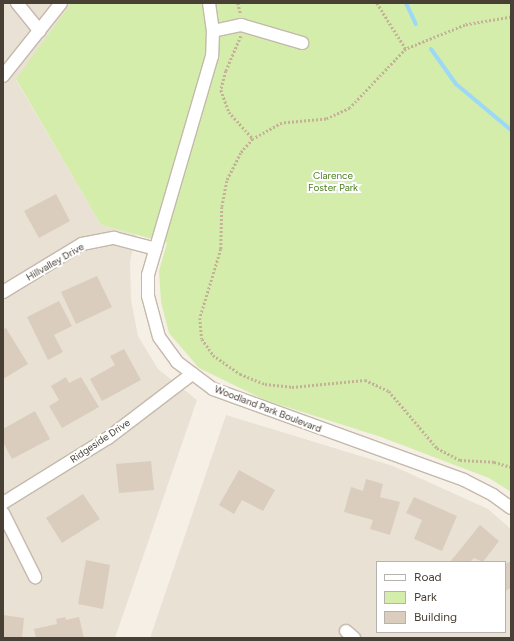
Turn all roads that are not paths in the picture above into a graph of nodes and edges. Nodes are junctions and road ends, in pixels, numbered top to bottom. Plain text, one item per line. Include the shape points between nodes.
1 (17, 3) edge
2 (61, 3) edge
3 (209, 3) edge
4 (40, 31) junction
5 (213, 31) junction
6 (302, 43) dead end
7 (3, 76) edge
8 (156, 249) junction
9 (3, 292) edge
10 (192, 374) junction
11 (3, 503) edge
12 (511, 508) edge
13 (3, 514) edge
14 (35, 577) dead end

1 - 4 street
2 - 4 street
3 - 5 street, Woodland Park Boulevard
4 - 7 street
5 - 6 street via 241,25
5 - 8 street, Woodland Park Boulevard via 212,56 205,83
8 - 9 street, Hillvalley Drive via 114,238 82,244
8 - 10 street, Woodland Park Boulevard via 148,275 148,296 154,325 159,337 177,362
10 - 11 street, Ridgeside Drive via 108,438
10 - 12 street, Woodland Park Boulevard via 213,389 232,397 464,480
13 - 14 street

